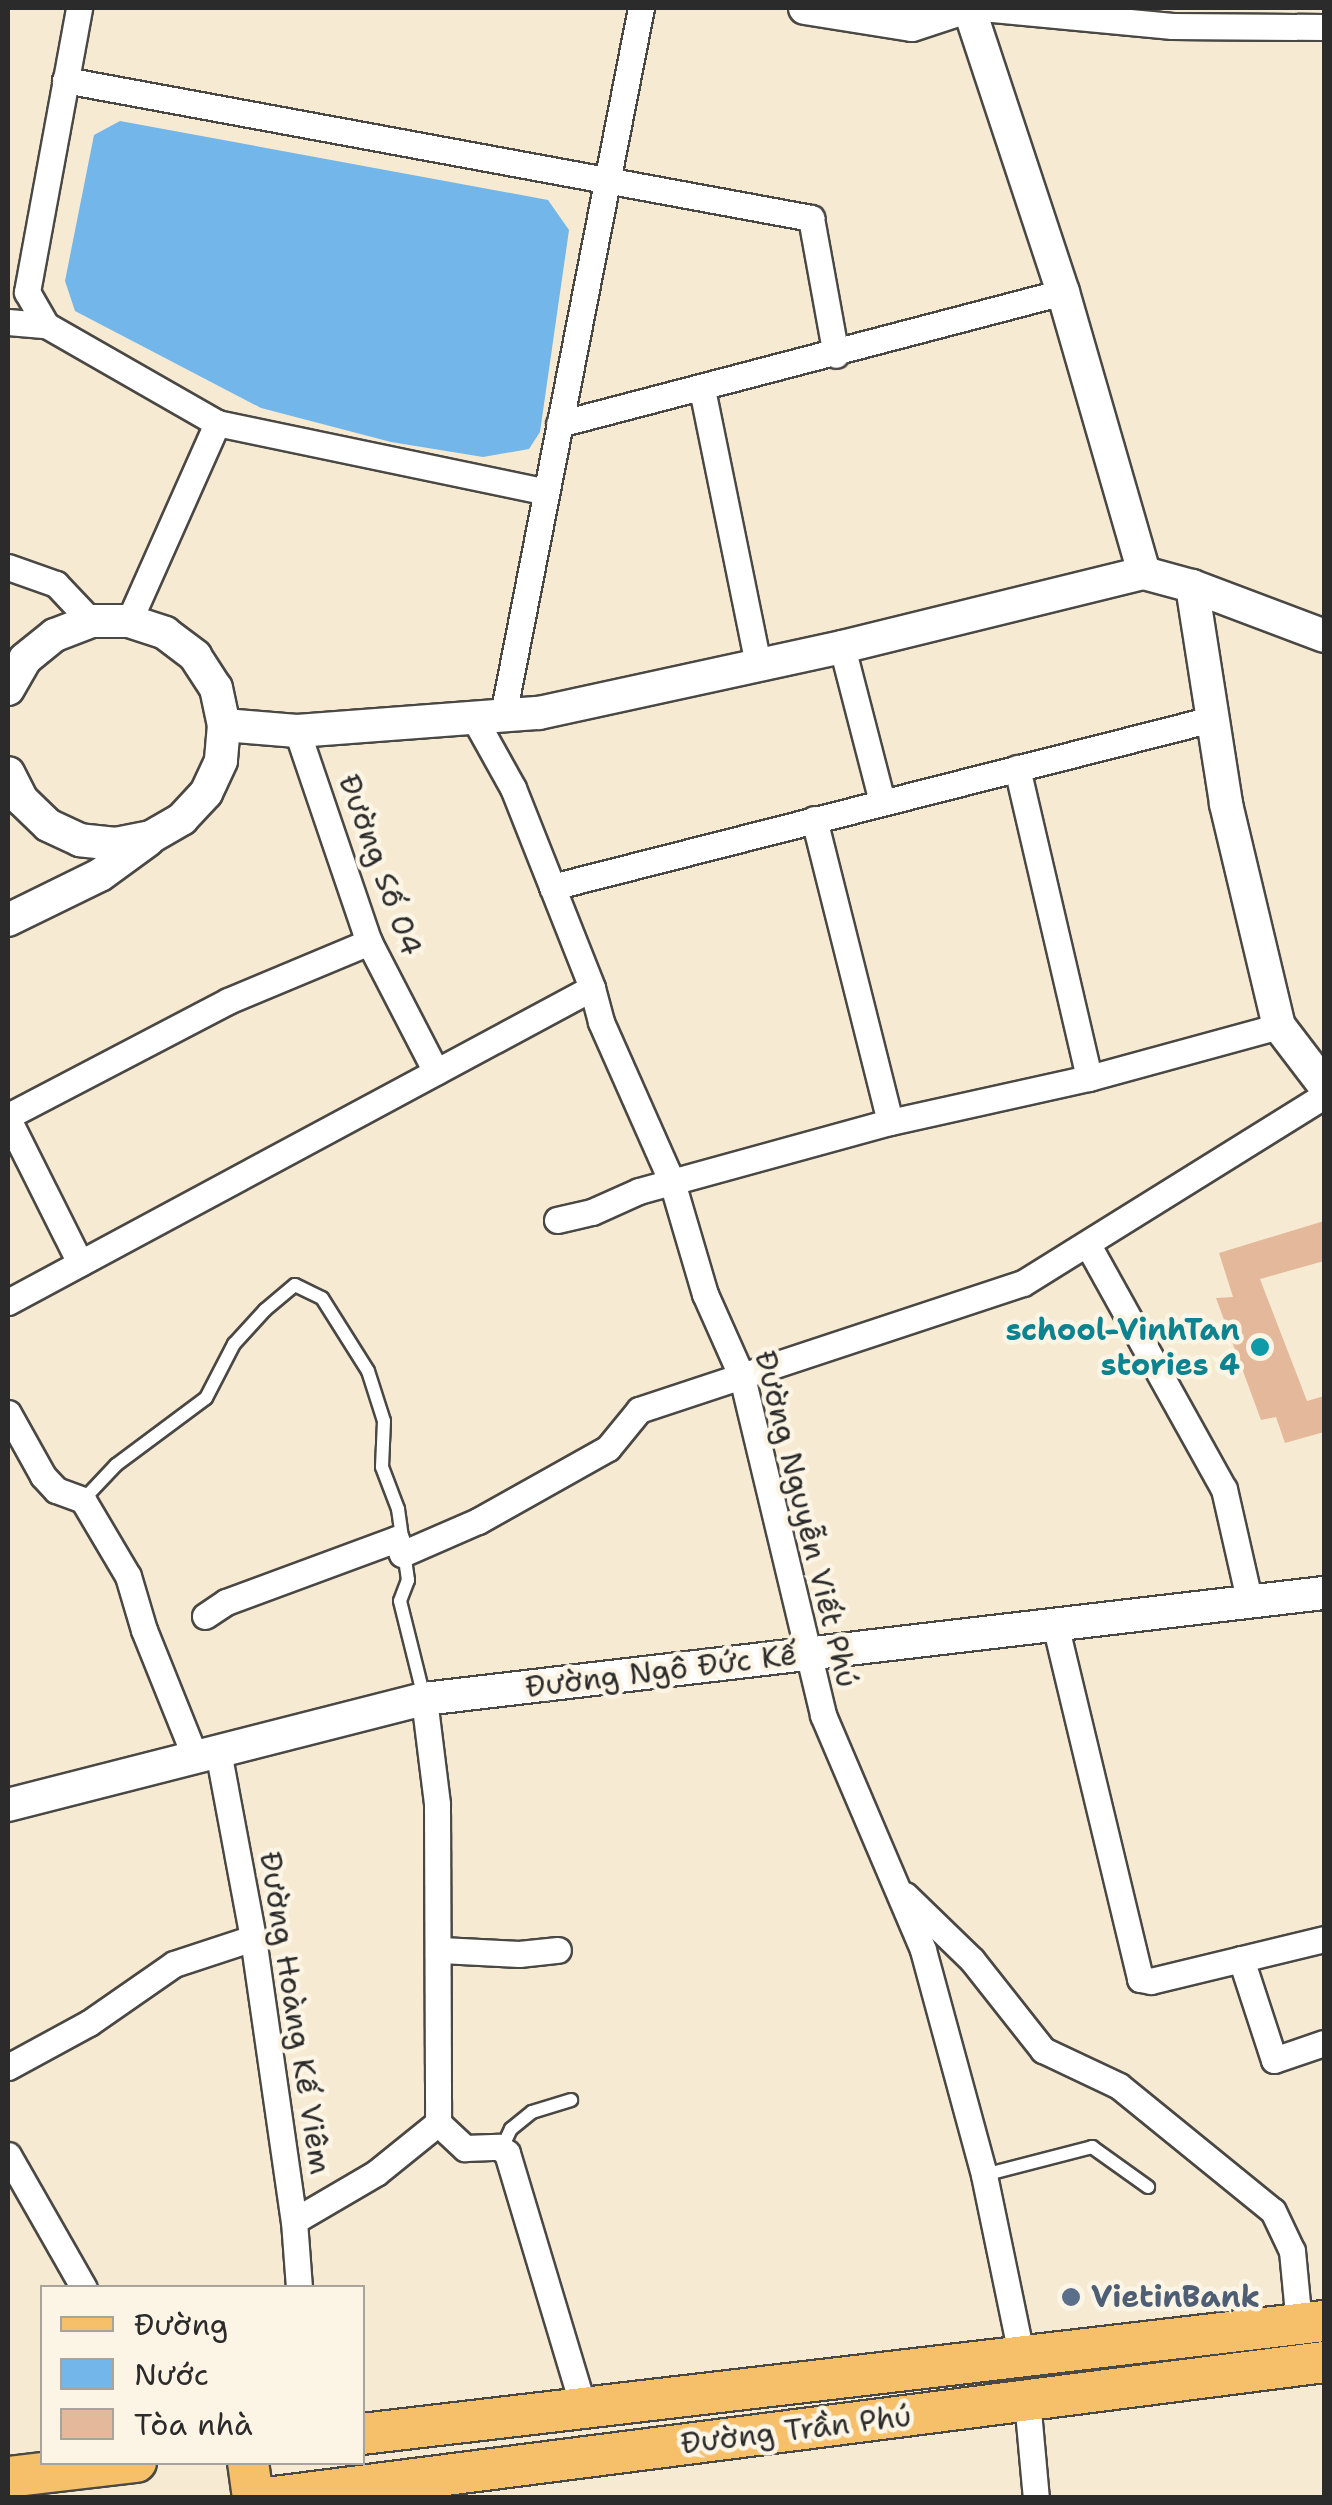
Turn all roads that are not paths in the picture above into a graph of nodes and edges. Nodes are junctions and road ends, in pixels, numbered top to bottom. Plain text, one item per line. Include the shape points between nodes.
1 (79, 8) edge
2 (641, 8) edge
3 (805, 8) edge
4 (966, 8) edge
5 (982, 8) edge
6 (1324, 27) edge
7 (66, 80) junction
8 (607, 180) junction
9 (1063, 292) junction
10 (8, 322) edge
11 (46, 325) junction
12 (836, 355) junction
13 (702, 388) junction
14 (216, 423) junction
15 (560, 424) junction
16 (546, 492) junction
17 (8, 566) edge
18 (1144, 573) junction
19 (1192, 586) junction
20 (129, 620) junction
21 (91, 621) junction
22 (1324, 636) edge
23 (842, 647) junction
24 (758, 666) junction
25 (8, 689) edge
26 (488, 716) junction
27 (1212, 719) junction
28 (224, 725) junction
29 (297, 731) junction
30 (1016, 768) junction
31 (8, 774) edge
32 (882, 802) junction
33 (814, 820) junction
34 (151, 837) junction
35 (552, 887) junction
36 (8, 920) edge
37 (369, 942) junction
38 (592, 988) junction
39 (1278, 1026) junction
40 (436, 1072) junction
41 (1089, 1078) junction
42 (1324, 1086) edge
43 (1324, 1096) edge
44 (8, 1117) edge
45 (890, 1122) junction
46 (672, 1182) junction
47 (557, 1220) dead end
48 (1088, 1244) junction
49 (80, 1263) junction
50 (8, 1302) edge
51 (742, 1377) junction
52 (8, 1412) edge
53 (83, 1500) junction
54 (402, 1554) junction
55 (1324, 1593) edge
56 (1250, 1602) junction
57 (205, 1616) dead end
58 (1055, 1624) junction
59 (806, 1653) junction
60 (424, 1699) junction
61 (206, 1754) junction
62 (8, 1805) edge
63 (898, 1888) junction
64 (253, 1938) junction
65 (1324, 1938) edge
66 (441, 1950) junction
67 (558, 1950) dead end
68 (1241, 1959) junction
69 (1324, 2043) edge
70 (8, 2068) edge
71 (571, 2100) dead end
72 (438, 2122) junction
73 (502, 2148) junction
74 (8, 2155) edge
75 (984, 2175) junction
76 (1148, 2187) dead end
77 (294, 2221) junction
78 (82, 2285) edge
79 (299, 2285) edge
80 (1312, 2323) edge
81 (1021, 2354) junction
82 (1324, 2362) edge
83 (1027, 2400) junction
84 (583, 2406) junction
85 (365, 2434) edge
86 (590, 2456) junction
87 (112, 2465) edge
88 (248, 2465) edge
89 (8, 2478) edge
90 (253, 2498) edge
91 (268, 2498) edge
92 (1036, 2498) edge

1 - 7 street
2 - 8 street
3 - 4 street via 912,25
4 - 9 street
5 - 6 street via 1172,26
7 - 8 street
7 - 11 street via 27,292
8 - 12 street via 811,218
8 - 15 street
9 - 12 street
9 - 18 street
10 - 11 street
11 - 14 street
12 - 13 street
13 - 15 street
13 - 24 street
14 - 16 street
14 - 20 street
15 - 16 street
16 - 26 street
17 - 21 street via 56,584
18 - 19 street
18 - 23 street
19 - 22 street
19 - 27 street
20 - 21 street
20 - 28 street via 166,633 195,656 216,688
21 - 25 street via 55,634 25,659
23 - 24 street
23 - 32 street
24 - 26 street via 539,713
26 - 29 street
26 - 35 street, Đường Nguyễn Viết Phú
27 - 30 street
27 - 39 street
28 - 29 street
28 - 34 street via 221,761 206,793 182,820
29 - 37 street, Đường Số 04
30 - 32 street
30 - 41 street
31 - 34 street via 22,800 48,825 80,840 116,844
32 - 33 street
33 - 35 street
33 - 45 street
34 - 36 street via 100,875
35 - 38 street, Đường Nguyễn Viết Phú
37 - 40 street, Đường Số 04
37 - 44 street via 228,1002
38 - 40 street
38 - 46 street, Đường Nguyễn Viết Phú
39 - 41 street
39 - 42 street
40 - 49 street
41 - 45 street
43 - 48 street
44 - 49 street
45 - 46 street
46 - 47 street
46 - 51 street, Đường Nguyễn Viết Phú via 705,1294
48 - 51 street via 1023,1283
48 - 56 street via 1224,1489
49 - 50 street
51 - 54 street via 639,1410 608,1448
51 - 59 street, Đường Nguyễn Viết Phú
52 - 53 street via 49,1484
53 - 54 lane via 116,1465 206,1398 234,1344 295,1285 322,1298 368,1371 384,1421 382,1467 398,1509
53 - 61 street, Đường Hoàng Kế Viêm via 128,1576 144,1630
54 - 57 street via 396,1538 226,1602
54 - 60 lane via 408,1580 400,1600
55 - 56 street, Đường Ngô Đức Kế
56 - 58 street, Đường Ngô Đức Kế
58 - 59 street, Đường Ngô Đức Kế
58 - 68 street via 1138,1976 1150,1981
59 - 60 street, Đường Ngô Đức Kế
59 - 63 street, Đường Nguyễn Viết Phú via 822,1715
60 - 61 street, Đường Ngô Đức Kế
60 - 66 street via 437,1804
61 - 62 street, Đường Ngô Đức Kế
61 - 64 street, Đường Hoàng Kế Viêm
63 - 75 street, Đường Nguyễn Viết Phú via 923,1950
63 - 80 street via 972,1960 1043,2050 1119,2086 1273,2210
64 - 70 street via 174,1964
64 - 77 street, Đường Hoàng Kế Viêm
65 - 68 street
66 - 67 street
66 - 72 street
68 - 69 street via 1274,2060
71 - 73 lane via 532,2112 511,2129
72 - 73 street via 465,2148
72 - 77 street via 376,2173
73 - 84 street
74 - 78 street
75 - 76 lane via 1092,2147
75 - 81 street, Đường Nguyễn Viết Phú
77 - 79 street, Đường Hoàng Kế Viêm
80 - 81 main road, Đường Trần Phú
81 - 83 main road
81 - 84 main road, Đường Trần Phú
82 - 83 main road, Đường Trần Phú
83 - 86 main road, Đường Trần Phú
83 - 92 street
84 - 85 main road, Đường Trần Phú
84 - 86 main road
86 - 91 main road, Đường Trần Phú via 443,2481
87 - 89 main road
88 - 90 main road

